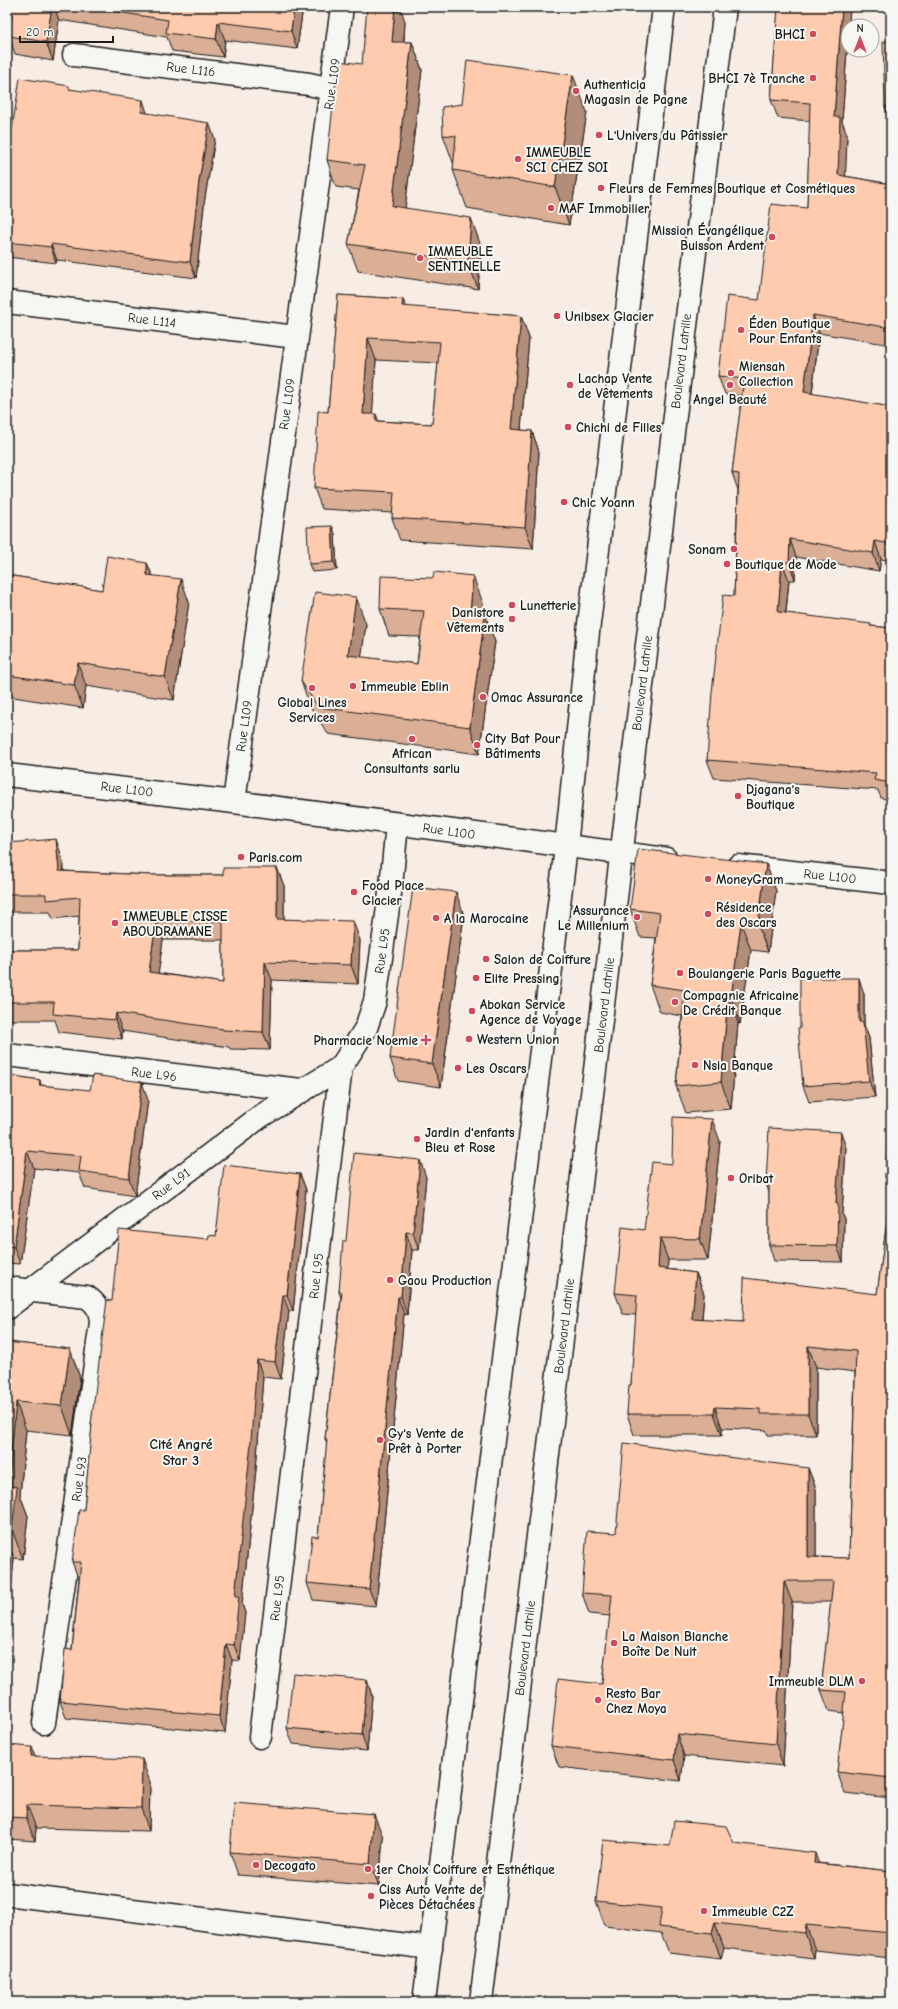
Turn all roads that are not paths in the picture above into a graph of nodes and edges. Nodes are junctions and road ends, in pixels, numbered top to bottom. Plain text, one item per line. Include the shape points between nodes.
1 (342, 7) edge
2 (664, 7) edge
3 (725, 7) edge
4 (74, 55) dead end
5 (331, 89) junction
6 (7, 302) edge
7 (296, 338) junction
8 (7, 775) edge
9 (234, 802) junction
10 (397, 824) junction
11 (566, 847) junction
12 (621, 854) junction
13 (685, 861) edge
14 (716, 864) edge
15 (891, 882) edge
16 (7, 1055) edge
17 (341, 1067) junction
18 (302, 1090) junction
19 (7, 1288) edge
20 (30, 1290) junction
21 (7, 1308) edge
22 (44, 1723) dead end
23 (260, 1737) dead end
24 (7, 1894) edge
25 (430, 1948) junction
26 (424, 2002) edge
27 (481, 2002) edge

1 - 5 street, Rue L109
2 - 11 street via 588,632
3 - 12 street, Boulevard Latrille
4 - 5 street, Rue L116 via 309,84
5 - 7 street, Rue L109
6 - 7 street, Rue L114
7 - 9 street, Rue L109
8 - 9 street, Rue L100
9 - 10 street, Rue L100
10 - 11 street, Rue L100
10 - 17 street, Rue L95 via 375,1001 366,1028
11 - 12 street, Rue L100
11 - 25 street
12 - 13 street, Rue L100
12 - 27 street, Boulevard Latrille
14 - 15 street, Rue L100
16 - 18 street, Rue L96
17 - 18 street, Rue L91
17 - 23 street, Rue L95
18 - 20 street, Rue L91 via 261,1116
19 - 20 street, Rue L93
20 - 21 street, Rue L91
20 - 22 street, Rue L93 via 87,1297 95,1303 100,1312 101,1322
24 - 25 street
25 - 26 street

